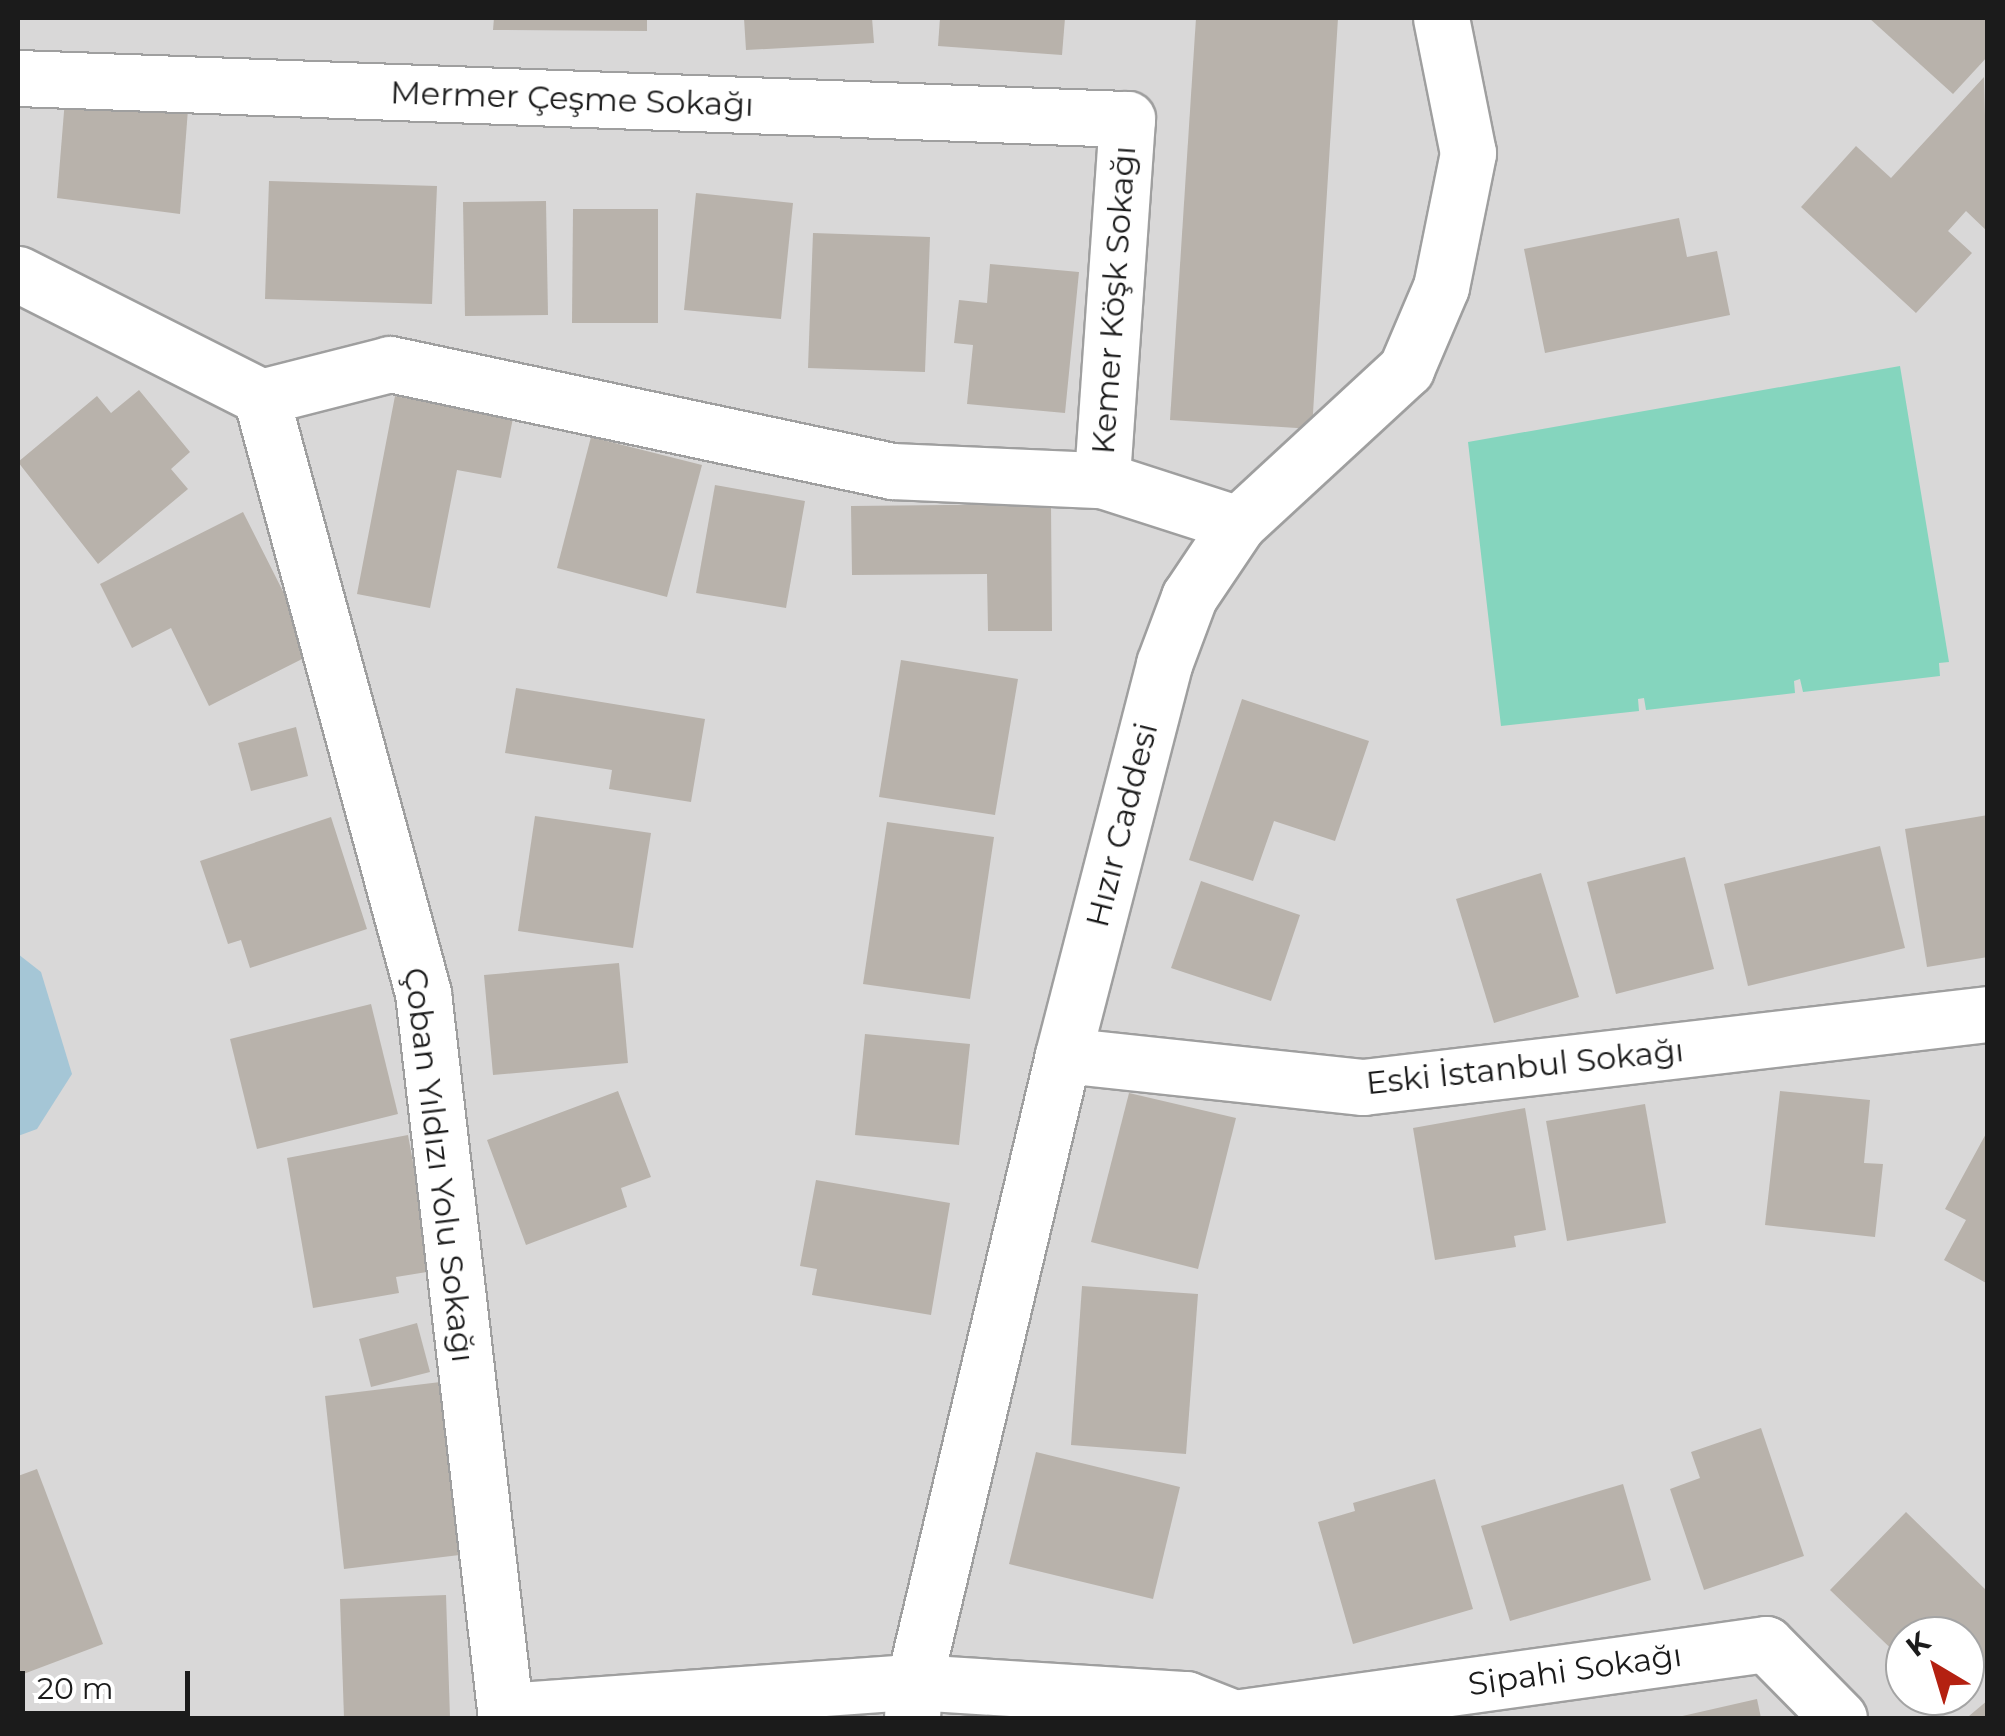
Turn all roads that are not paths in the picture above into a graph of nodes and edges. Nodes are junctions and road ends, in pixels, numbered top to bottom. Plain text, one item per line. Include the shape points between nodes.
1 (1441, 18) edge
2 (18, 78) edge
3 (1127, 120) joint
4 (18, 274) edge
5 (261, 397) junction
6 (1102, 480) junction
7 (1238, 524) junction
8 (1988, 1014) edge
9 (1063, 1055) junction
10 (913, 1700) edge
11 (505, 1715) edge
12 (1839, 1718) edge

1 - 7 street, Hızır Caddesi via 1468,153 1441,287 1406,369
2 - 3 street, Mermer Çeşme Sokağı
3 - 6 street, Kemer Köşk Sokağı
4 - 5 street
5 - 6 street via 390,364 892,471
5 - 11 street, Çoban Yıldızı Yolu Sokağı via 422,993
6 - 7 street
7 - 9 street, Hızır Caddesi via 1189,597 1164,664
8 - 9 street, Eski İstanbul Sokağı via 1363,1087
9 - 10 street, Hızır Caddesi
10 - 11 street, Sipahi Sokağı
10 - 12 street, Sipahi Sokağı via 1186,1700 1234,1718 1766,1644

